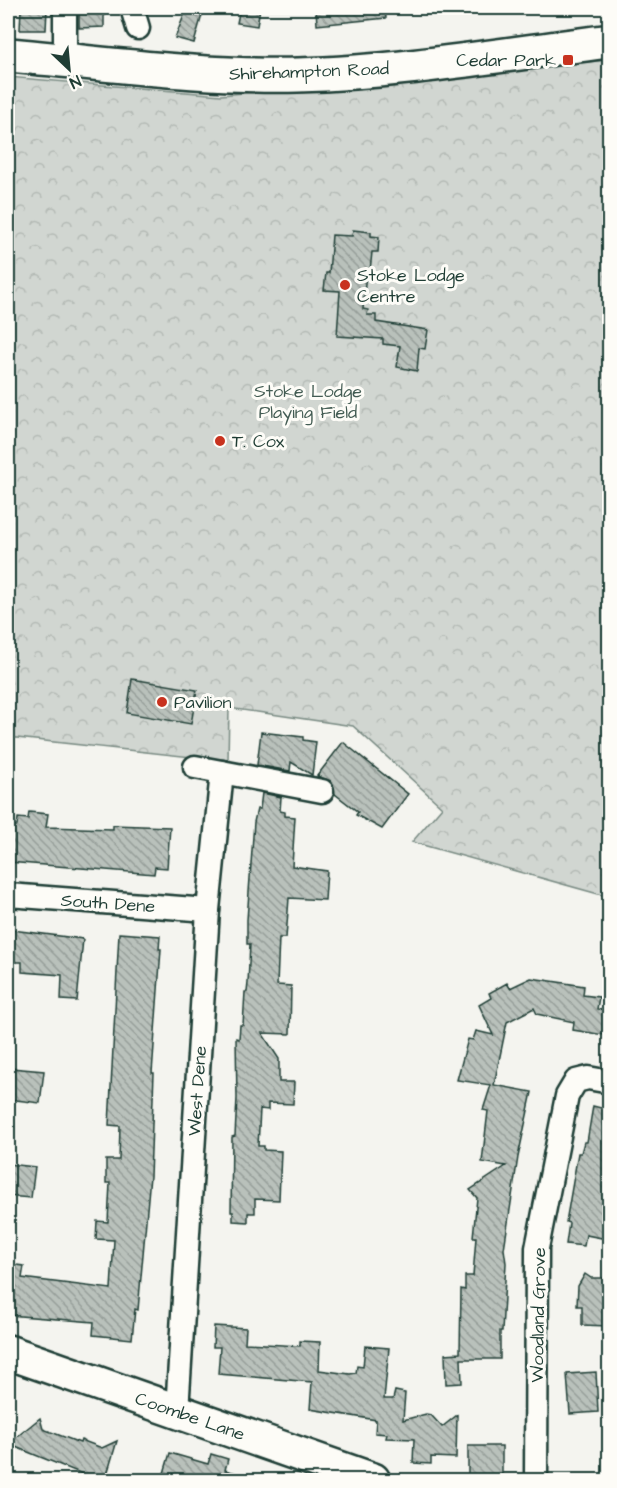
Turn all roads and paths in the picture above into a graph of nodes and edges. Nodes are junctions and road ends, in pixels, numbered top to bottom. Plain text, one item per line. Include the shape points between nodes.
1 (64, 8) edge
2 (609, 41) edge
3 (8, 55) edge
4 (65, 60) junction
5 (195, 767) dead end
6 (222, 772) junction
7 (322, 790) dead end
8 (8, 895) edge
9 (208, 910) junction
10 (609, 1082) edge
11 (8, 1352) edge
12 (177, 1411) junction
13 (373, 1480) edge
14 (536, 1480) edge

1 - 4 street
2 - 4 main road, Shirehampton Road via 397,68 299,75 218,74
3 - 4 main road, Shirehampton Road
5 - 6 street
6 - 7 street
6 - 9 street, West Dene
8 - 9 street, South Dene
9 - 12 street, West Dene
10 - 14 street, Woodland Grove via 588,1078 576,1081 567,1096 537,1248
11 - 12 main road, Coombe Lane
12 - 13 main road, Coombe Lane

